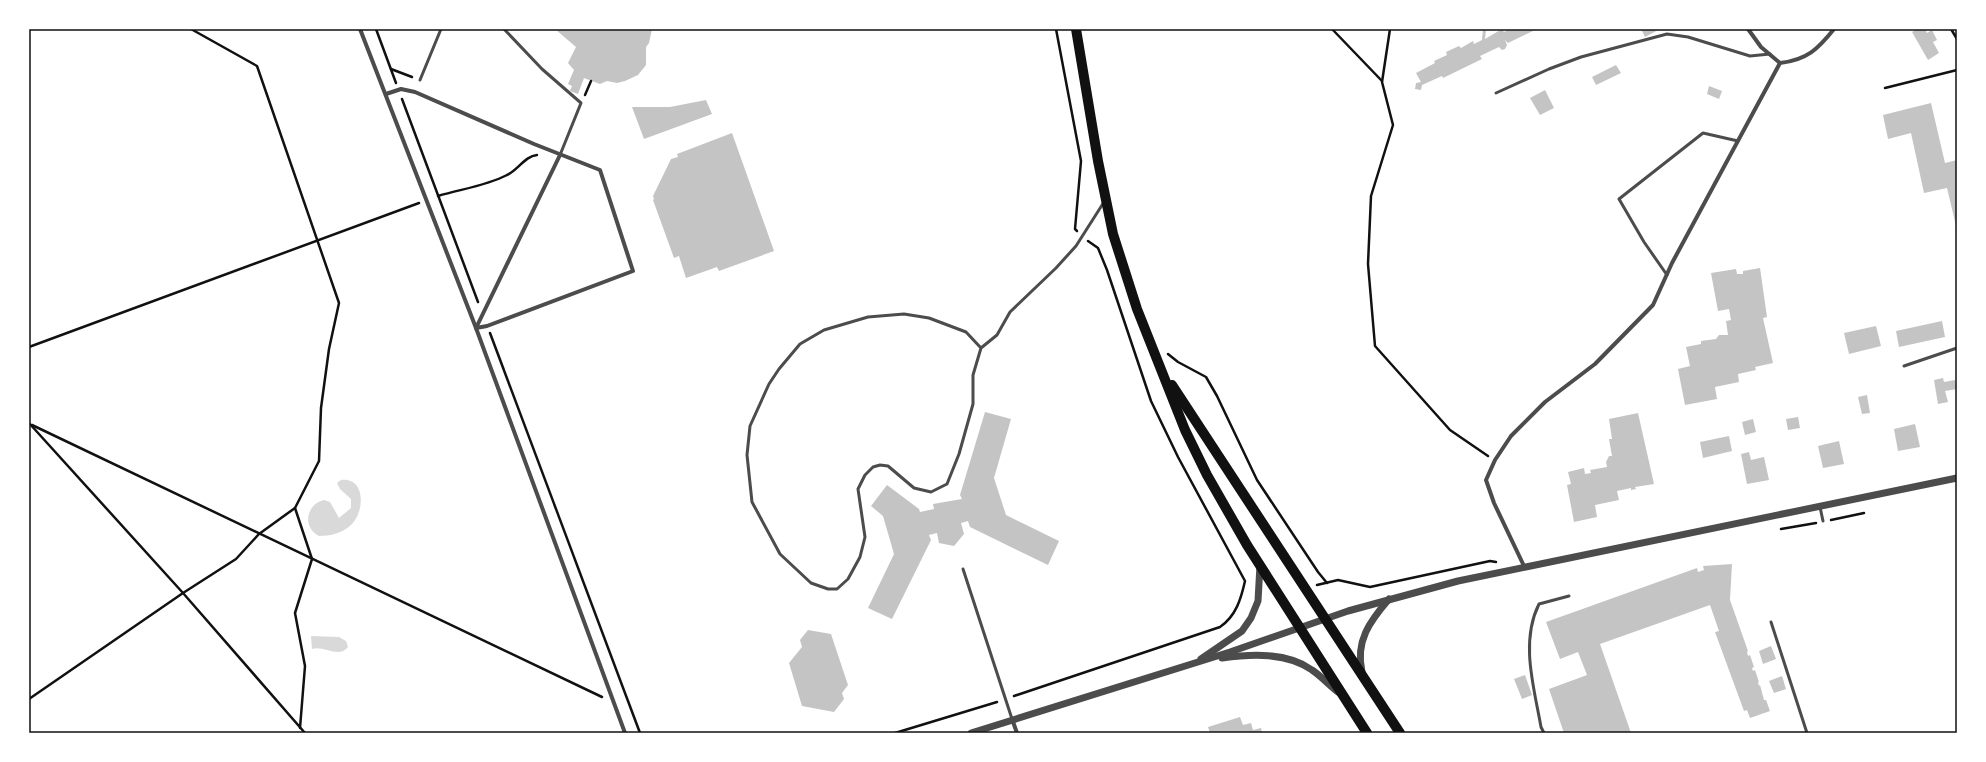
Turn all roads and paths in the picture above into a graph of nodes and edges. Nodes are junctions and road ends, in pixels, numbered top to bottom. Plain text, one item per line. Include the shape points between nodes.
1 (191, 29) edge
2 (360, 29) edge
3 (376, 29) edge
4 (441, 29) edge
5 (504, 29) edge
6 (1076, 29) edge
7 (1332, 29) edge
8 (1390, 29) edge
9 (1748, 29) edge
10 (1834, 29) edge
11 (1951, 29) edge
12 (1957, 38) edge
13 (1770, 54) junction
14 (1780, 62) junction
15 (391, 68) junction
16 (1957, 70) edge
17 (420, 80) joint
18 (591, 81) dead end
19 (1382, 82) junction
20 (1885, 88) dead end
21 (399, 90) junction
22 (386, 94) junction
23 (1496, 94) dead end
24 (581, 103) junction
25 (1738, 141) junction
26 (560, 155) junction
27 (557, 162) junction
28 (439, 196) junction
29 (1106, 199) junction
30 (426, 201) junction
31 (318, 240) junction
32 (1667, 275) junction
33 (483, 315) junction
34 (487, 326) junction
35 (476, 328) junction
36 (29, 347) edge
37 (981, 348) junction
38 (1957, 348) edge
39 (1166, 352) dead end
40 (1904, 366) dead end
41 (1161, 368) junction
42 (29, 423) edge
43 (32, 425) junction
44 (1495, 460) junction
45 (1957, 478) edge
46 (1819, 506) junction
47 (295, 508) junction
48 (281, 518) dead end
49 (1823, 521) dead end
50 (259, 534) junction
51 (312, 559) junction
52 (1501, 564) dead end
53 (1260, 565) junction
54 (1524, 566) junction
55 (963, 569) dead end
56 (1327, 583) junction
57 (1305, 590) junction
58 (183, 593) junction
59 (1242, 596) dead end
60 (1569, 596) dead end
61 (1389, 599) junction
62 (1258, 601) junction
63 (1325, 619) junction
64 (1771, 622) dead end
65 (1220, 627) dead end
66 (1299, 628) junction
67 (1196, 663) junction
68 (1365, 682) junction
69 (1005, 699) junction
70 (1345, 699) junction
71 (29, 700) edge
72 (614, 703) junction
73 (1012, 719) junction
74 (300, 728) junction
75 (305, 733) edge
76 (625, 733) edge
77 (640, 733) edge
78 (895, 733) edge
79 (971, 733) edge
80 (1017, 733) edge
81 (1367, 733) edge
82 (1400, 733) edge
83 (1544, 733) edge
84 (1807, 733) edge

1 - 31 path via 257,66
2 - 22 street
3 - 15 path
4 - 17 lane
5 - 24 lane via 542,69
6 - 29 main road
7 - 19 path
8 - 19 path
9 - 13 street via 1761,47
10 - 14 street via 1808,55 1794,61
11 - 12 path
13 - 14 street
13 - 23 lane via 1750,56 1688,37 1667,34 1581,57
14 - 25 street
15 - 17 path
15 - 21 path
16 - 20 path
18 - 24 path
19 - 44 path via 1393,125 1371,196 1368,264 1375,346 1450,430
21 - 22 street
21 - 26 street via 415,92
21 - 28 path
22 - 30 street
24 - 26 lane
25 - 32 street
25 - 32 lane via 1703,133 1620,199 1644,242
26 - 27 street
26 - 34 street via 600,170 633,271
27 - 28 path via 540,155 530,156 506,176
27 - 33 street
28 - 30 path
28 - 33 path
29 - 37 lane via 1076,246 1010,312 997,335
29 - 41 main road via 1113,234 1137,310
30 - 31 path
30 - 35 street
31 - 36 path
31 - 47 path via 339,303 329,349 319,461
32 - 44 street via 1653,305 1595,364 1546,402 1511,436
33 - 35 street
34 - 35 street
34 - 77 path
35 - 72 street
37 - 37 lane via 966,332 929,318 904,314 868,317 824,330 800,344 769,384 750,426 747,455 752,502 780,554 811,583 828,589 837,589 848,579 860,557 865,537 858,489 865,475 873,467 888,466 914,488 932,492 947,484 959,454 972,404 973,375
38 - 40 lane
39 - 56 path via 1178,362 1206,377 1257,480
41 - 53 main road via 1185,430 1207,475
41 - 57 main road
42 - 43 path
43 - 50 path
43 - 58 path
44 - 54 street via 1486,480 1497,510
45 - 46 street
46 - 49 lane
46 - 54 street
47 - 48 path
47 - 50 path
47 - 51 path
50 - 51 path
50 - 58 path via 236,559
51 - 72 path
51 - 74 path via 295,613 305,666
52 - 56 path via 1490,561 1370,586 1338,580
53 - 62 street
53 - 66 main road
54 - 61 street
55 - 69 lane
56 - 57 path
57 - 63 main road
58 - 71 path
58 - 74 path
59 - 62 path
60 - 83 lane via 1539,604 1531,624 1529,654
61 - 63 street
61 - 68 street via 1370,622 1363,640 1360,664
62 - 67 street via 1242,631
63 - 66 street
63 - 68 main road
64 - 84 lane
65 - 69 path
66 - 67 street
66 - 70 main road
67 - 70 street via 1232,657 1274,656 1293,659 1312,669
67 - 73 street
68 - 82 main road
69 - 73 lane
69 - 78 path
70 - 81 main road
72 - 76 street
73 - 79 street
73 - 80 street
74 - 75 path

